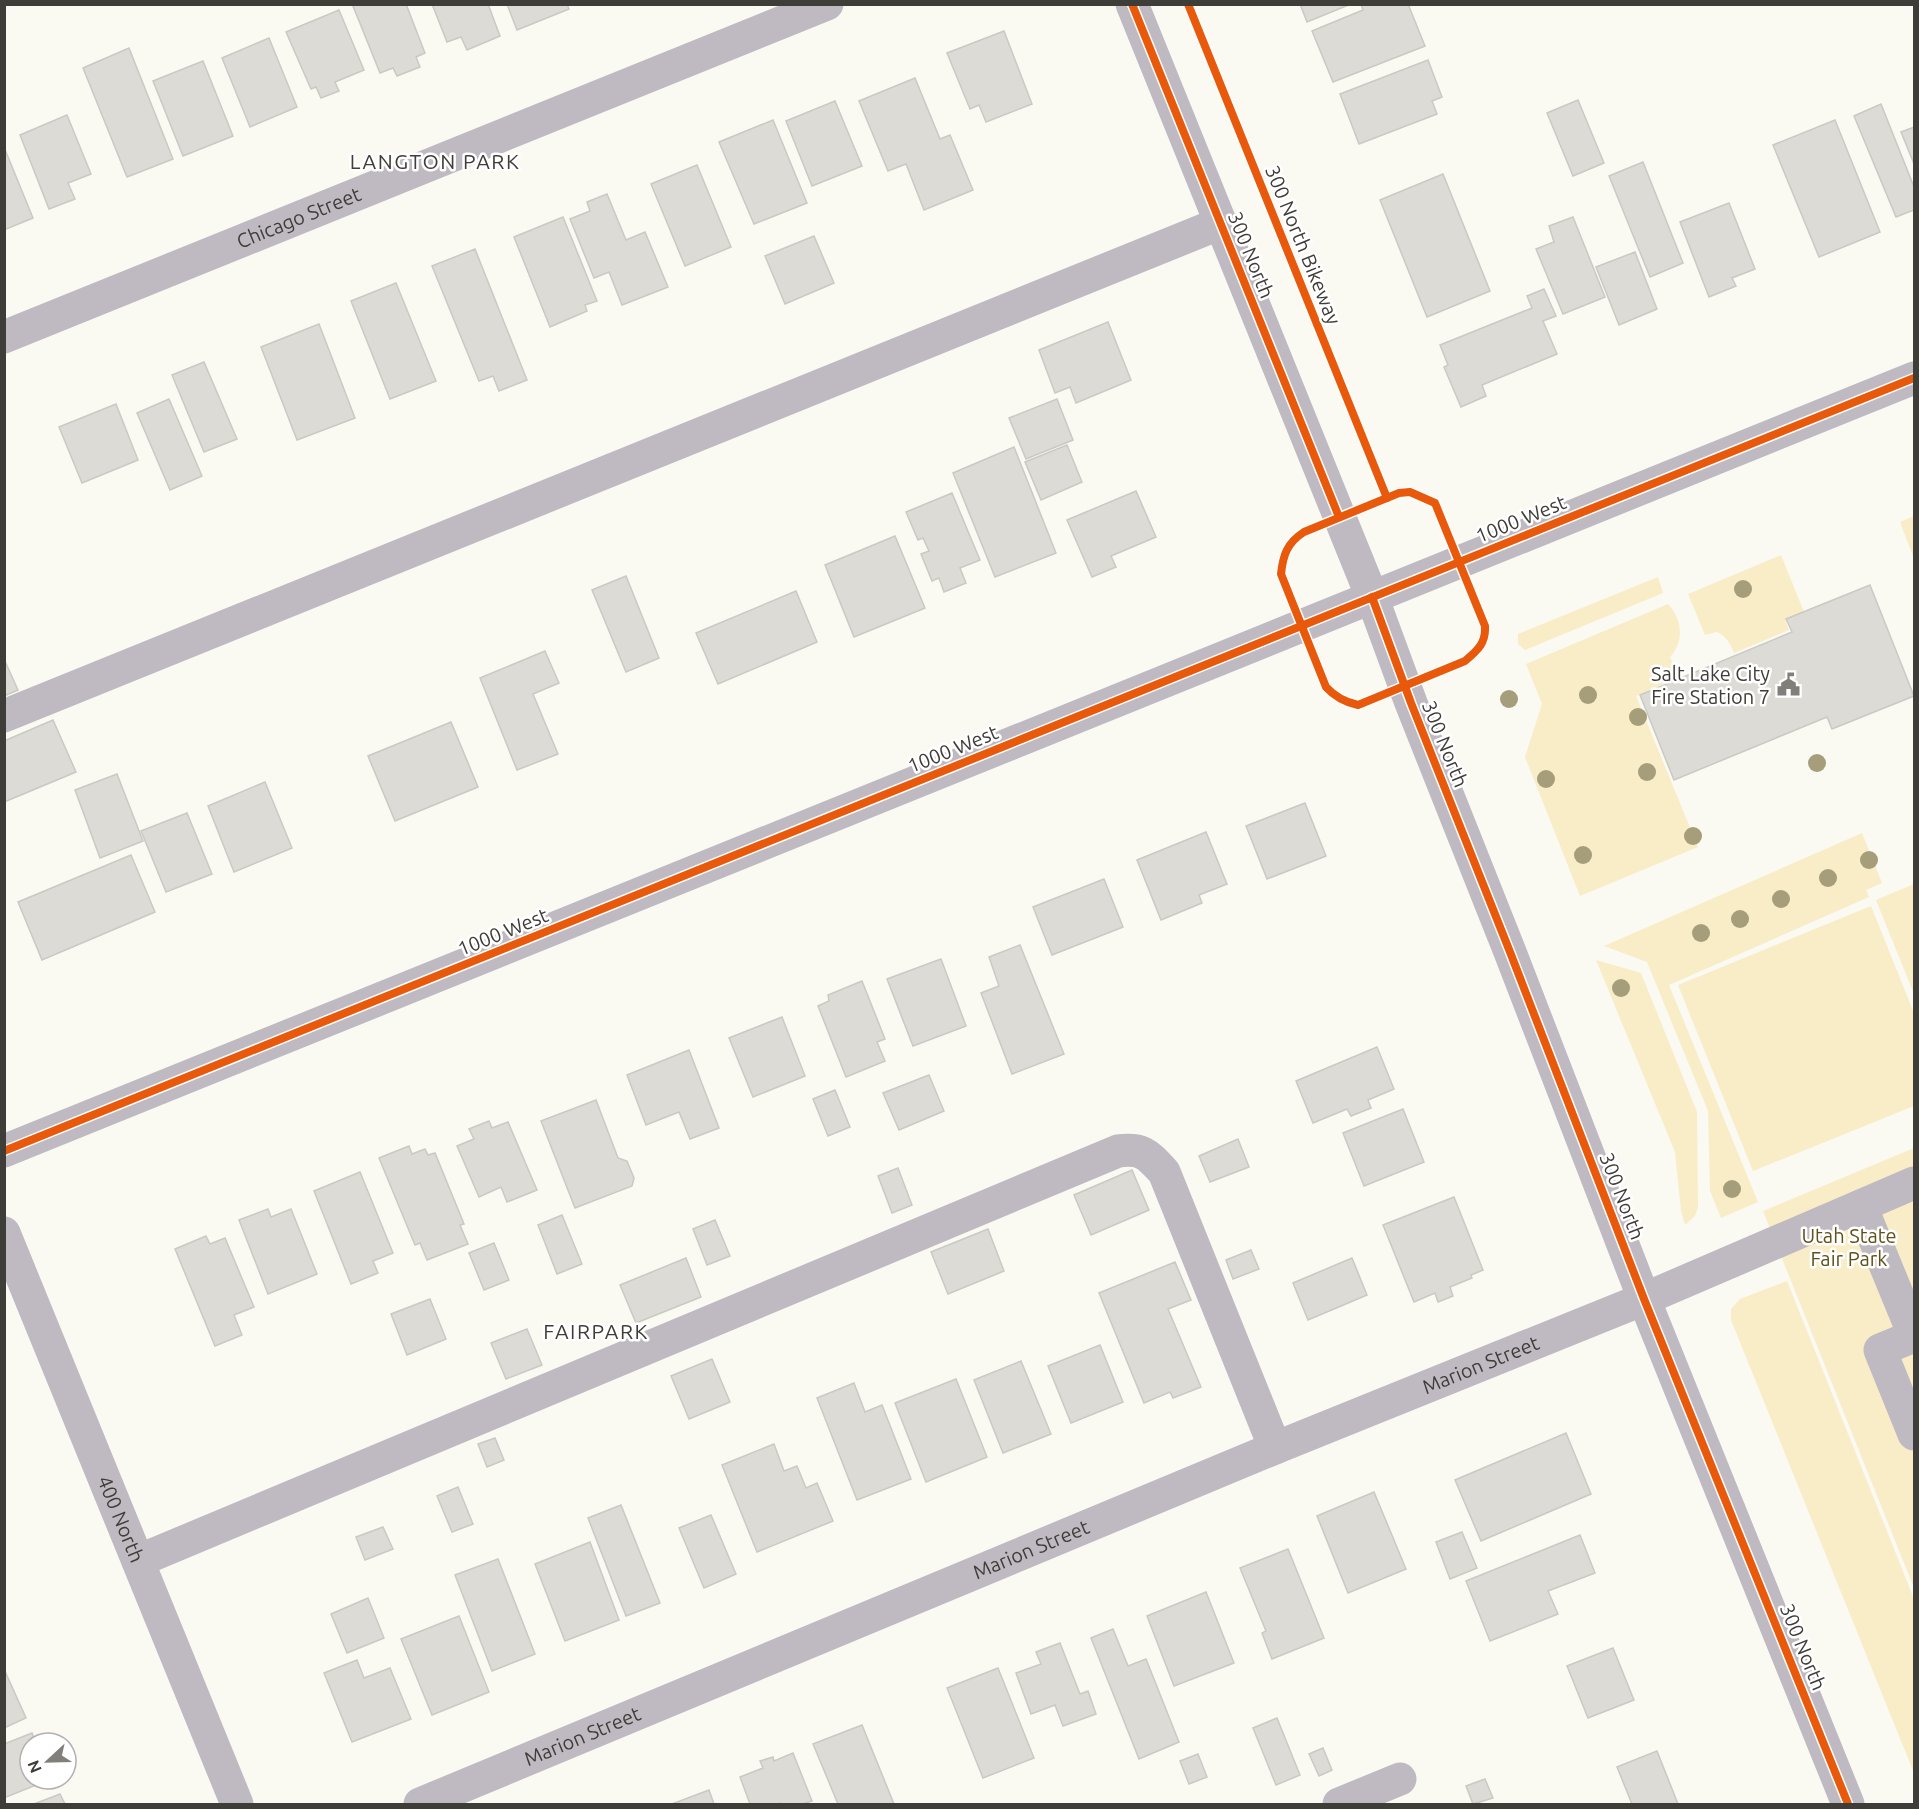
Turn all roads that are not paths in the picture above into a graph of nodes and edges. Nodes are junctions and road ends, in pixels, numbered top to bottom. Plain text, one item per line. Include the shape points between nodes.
1 (827, 4) edge
2 (1132, 4) edge
3 (1221, 223) junction
4 (4, 337) edge
5 (1914, 378) edge
6 (1372, 597) junction
7 (4, 716) edge
8 (4, 1151) edge
9 (1914, 1183) edge
10 (1861, 1206) junction
11 (4, 1233) edge
12 (1644, 1299) junction
13 (1914, 1336) edge
14 (1914, 1434) edge
15 (1275, 1448) junction
16 (138, 1560) junction
17 (1400, 1779) dead end
18 (237, 1804) edge
19 (420, 1804) edge
20 (1339, 1804) edge
21 (1848, 1804) edge

1 - 4 street, Chicago Street
2 - 3 street, 300 North
3 - 6 street, 300 North
3 - 7 street
5 - 6 street, 1000 West
6 - 8 street, 1000 West
6 - 12 street, 300 North
9 - 10 street, Marion Street
10 - 12 street, Marion Street
10 - 13 street
11 - 16 street, 400 North
12 - 15 street, Marion Street
12 - 21 street, 300 North
13 - 14 street via 1880,1350
15 - 16 street via 1164,1172 1135,1149 1118,1151
15 - 19 street, Marion Street
16 - 18 street, 400 North
17 - 20 street

